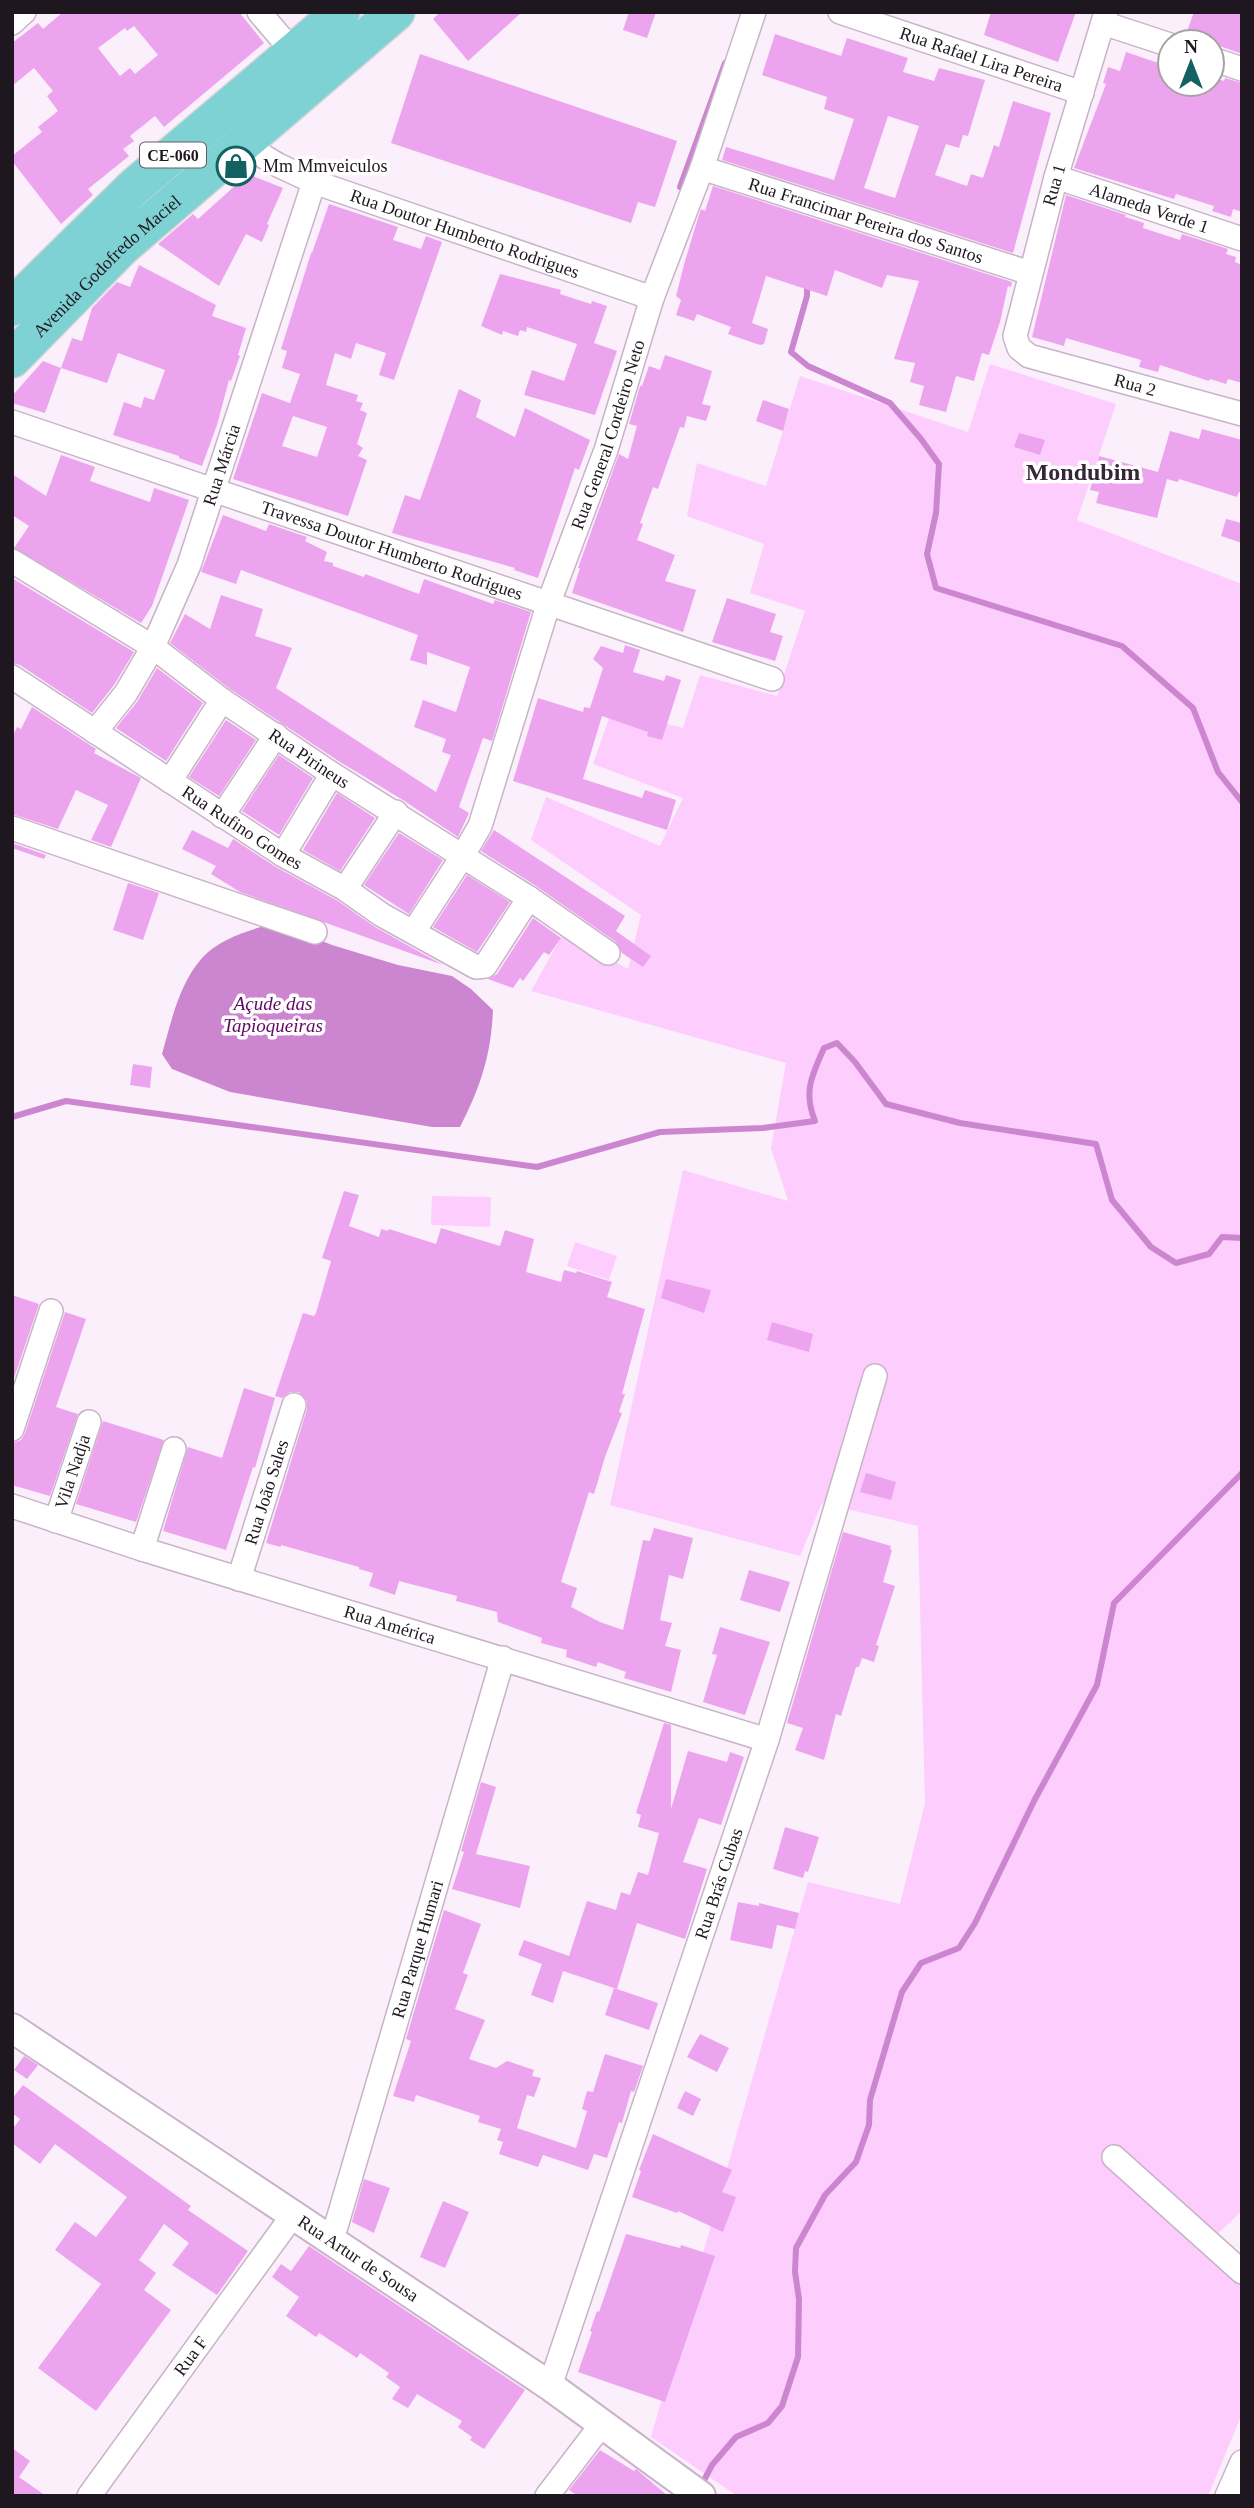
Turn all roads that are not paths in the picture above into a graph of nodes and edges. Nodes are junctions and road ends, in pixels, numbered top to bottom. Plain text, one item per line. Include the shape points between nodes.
1 (24, 12) edge
2 (259, 12) edge
3 (341, 12) edge
4 (396, 12) edge
5 (754, 12) edge
6 (840, 12) edge
7 (1105, 17) edge
8 (12, 23) edge
9 (1156, 39) edge
10 (294, 53) junction
11 (1082, 93) junction
12 (243, 144) junction
13 (702, 168) junction
14 (1055, 177) junction
15 (314, 182) junction
16 (1242, 239) edge
17 (1030, 273) junction
18 (652, 298) junction
19 (12, 307) edge
20 (1029, 356) joint
21 (12, 359) edge
22 (1242, 414) edge
23 (12, 422) edge
24 (213, 489) junction
25 (12, 561) edge
26 (549, 602) junction
27 (153, 647) junction
28 (12, 677) edge
29 (772, 679) dead end
30 (222, 700) junction
31 (95, 732) junction
32 (276, 734) junction
33 (332, 774) junction
34 (170, 780) junction
35 (396, 812) junction
36 (222, 816) junction
37 (12, 828) edge
38 (283, 855) junction
39 (463, 857) junction
40 (345, 889) junction
41 (529, 898) junction
42 (414, 931) junction
43 (316, 932) dead end
44 (608, 953) dead end
45 (51, 1311) dead end
46 (875, 1376) dead end
47 (295, 1405) dead end
48 (89, 1422) dead end
49 (12, 1429) edge
50 (174, 1449) dead end
51 (12, 1506) edge
52 (56, 1521) junction
53 (142, 1549) junction
54 (239, 1579) junction
55 (503, 1658) junction
56 (767, 1740) junction
57 (12, 2028) edge
58 (1114, 2157) dead end
59 (293, 2215) junction
60 (332, 2241) junction
61 (1242, 2272) edge
62 (550, 2386) junction
63 (602, 2424) junction
64 (1242, 2462) edge
65 (694, 2491) edge
66 (89, 2496) edge
67 (547, 2496) edge
68 (1227, 2496) edge

1 - 8 street
2 - 10 street
3 - 10 main road, Avenida Godofredo Maciel / CE-060
4 - 12 main road, Avenida Godofredo Maciel / CE-060
5 - 13 street, Rua General Cordeiro Neto
6 - 11 street, Rua Rafael Lira Pereira
7 - 9 street
7 - 11 street, Rua 1
10 - 19 main road, Avenida Godofredo Maciel / CE-060 via 134,187
11 - 14 street, Rua 1
12 - 15 street, Rua Doutor Humberto Rodrigues
12 - 21 main road, Avenida Godofredo Maciel / CE-060 via 122,247
13 - 17 street, Rua Francimar Pereira dos Santos
13 - 18 street, Rua General Cordeiro Neto
14 - 16 street, Alameda Verde 1
14 - 17 street, Rua 1
15 - 18 street, Rua Doutor Humberto Rodrigues
15 - 24 street, Rua Márcia
17 - 20 street, Rua 1 via 1016,336 1019,348
18 - 26 street, Rua General Cordeiro Neto via 606,450
20 - 22 street, Rua 2
23 - 24 street, Travessa Doutor Humberto Rodrigues
24 - 26 street, Travessa Doutor Humberto Rodrigues
24 - 27 street, Rua Márcia via 189,565
25 - 27 street, Rua Pirineus
26 - 29 street, Travessa Doutor Humberto Rodrigues
26 - 39 street, Rua General Cordeiro Neto via 480,825
27 - 30 street, Rua Pirineus
27 - 31 street, Rua Márcia
28 - 31 street, Rua Rufino Gomes
30 - 32 street, Rua Pirineus
30 - 34 street
31 - 34 street, Rua Rufino Gomes
32 - 33 street, Rua Pirineus
32 - 36 street
33 - 35 street, Rua Pirineus
33 - 38 street
34 - 36 street, Rua Rufino Gomes
35 - 39 street, Rua Pirineus
35 - 40 street
36 - 38 street, Rua Rufino Gomes
37 - 43 street
38 - 40 street, Rua Rufino Gomes
39 - 41 street, Rua Pirineus
39 - 42 street, Rua General Cordeiro Neto
40 - 42 street, Rua Rufino Gomes
41 - 42 street, Rua Rufino Gomes via 485,966 476,967
41 - 44 street, Rua Pirineus
45 - 49 street
46 - 56 street, Rua Brás Cubas
47 - 54 street, Rua João Sales
48 - 52 street, Vila Nadja
50 - 53 street
51 - 52 street, Rua América
52 - 53 street, Rua América
53 - 54 street, Rua América
54 - 55 street, Rua América
55 - 56 street, Rua América
55 - 60 street, Rua Parque Humari
56 - 62 street, Rua Brás Cubas
57 - 59 street, Rua Artur de Sousa
58 - 61 street
59 - 60 street, Rua Artur de Sousa
59 - 66 street, Rua F
60 - 62 street, Rua Artur de Sousa
62 - 63 street, Rua Artur de Sousa
63 - 65 street, Rua Artur de Sousa
63 - 67 street
64 - 68 street

